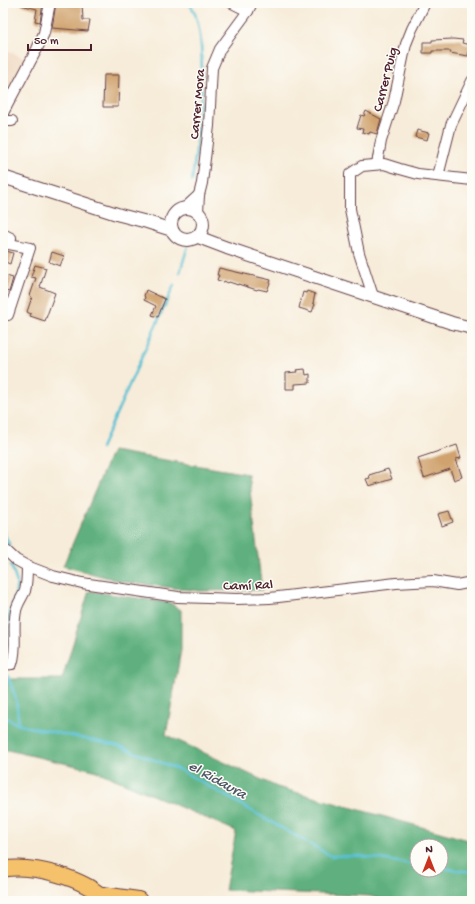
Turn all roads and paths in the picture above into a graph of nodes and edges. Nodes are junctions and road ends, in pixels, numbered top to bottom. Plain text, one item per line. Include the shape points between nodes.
1 (50, 3) edge
2 (232, 3) edge
3 (425, 3) edge
4 (250, 7) edge
5 (472, 81) edge
6 (3, 113) edge
7 (377, 164) junction
8 (438, 176) junction
9 (3, 177) edge
10 (472, 180) edge
11 (199, 195) junction
12 (185, 208) junction
13 (198, 212) junction
14 (172, 224) junction
15 (201, 231) junction
16 (3, 234) edge
17 (6, 243) edge
18 (373, 296) junction
19 (8, 315) dead end
20 (472, 328) edge
21 (3, 548) edge
22 (27, 566) junction
23 (472, 582) edge
24 (3, 665) edge
25 (5, 868) edge
26 (105, 899) edge
27 (138, 901) edge

1 - 6 street via 44,33
2 - 4 street
3 - 7 street, Carrer Puig via 406,44
4 - 11 street, Carrer Mora via 220,49 212,68 209,126
5 - 8 street via 451,125
7 - 8 street
7 - 18 street via 362,166 350,174 350,209 359,253
8 - 10 street
9 - 14 street via 120,215 147,222
11 - 12 street
11 - 13 street, Carrer Mora
12 - 13 street
12 - 14 street via 176,212
13 - 15 street via 203,220
14 - 15 street via 175,235 182,240 191,240
15 - 18 street via 227,248
16 - 17 street via 11,238
17 - 19 street via 30,248
18 - 20 street
21 - 22 street, Camí Ral
22 - 23 street, Camí Ral via 82,583 202,599 270,598 396,583 434,582 457,585
22 - 24 street via 24,591 16,610 16,653 12,664
25 - 26 main road via 26,867 56,874 79,883
26 - 27 highway

